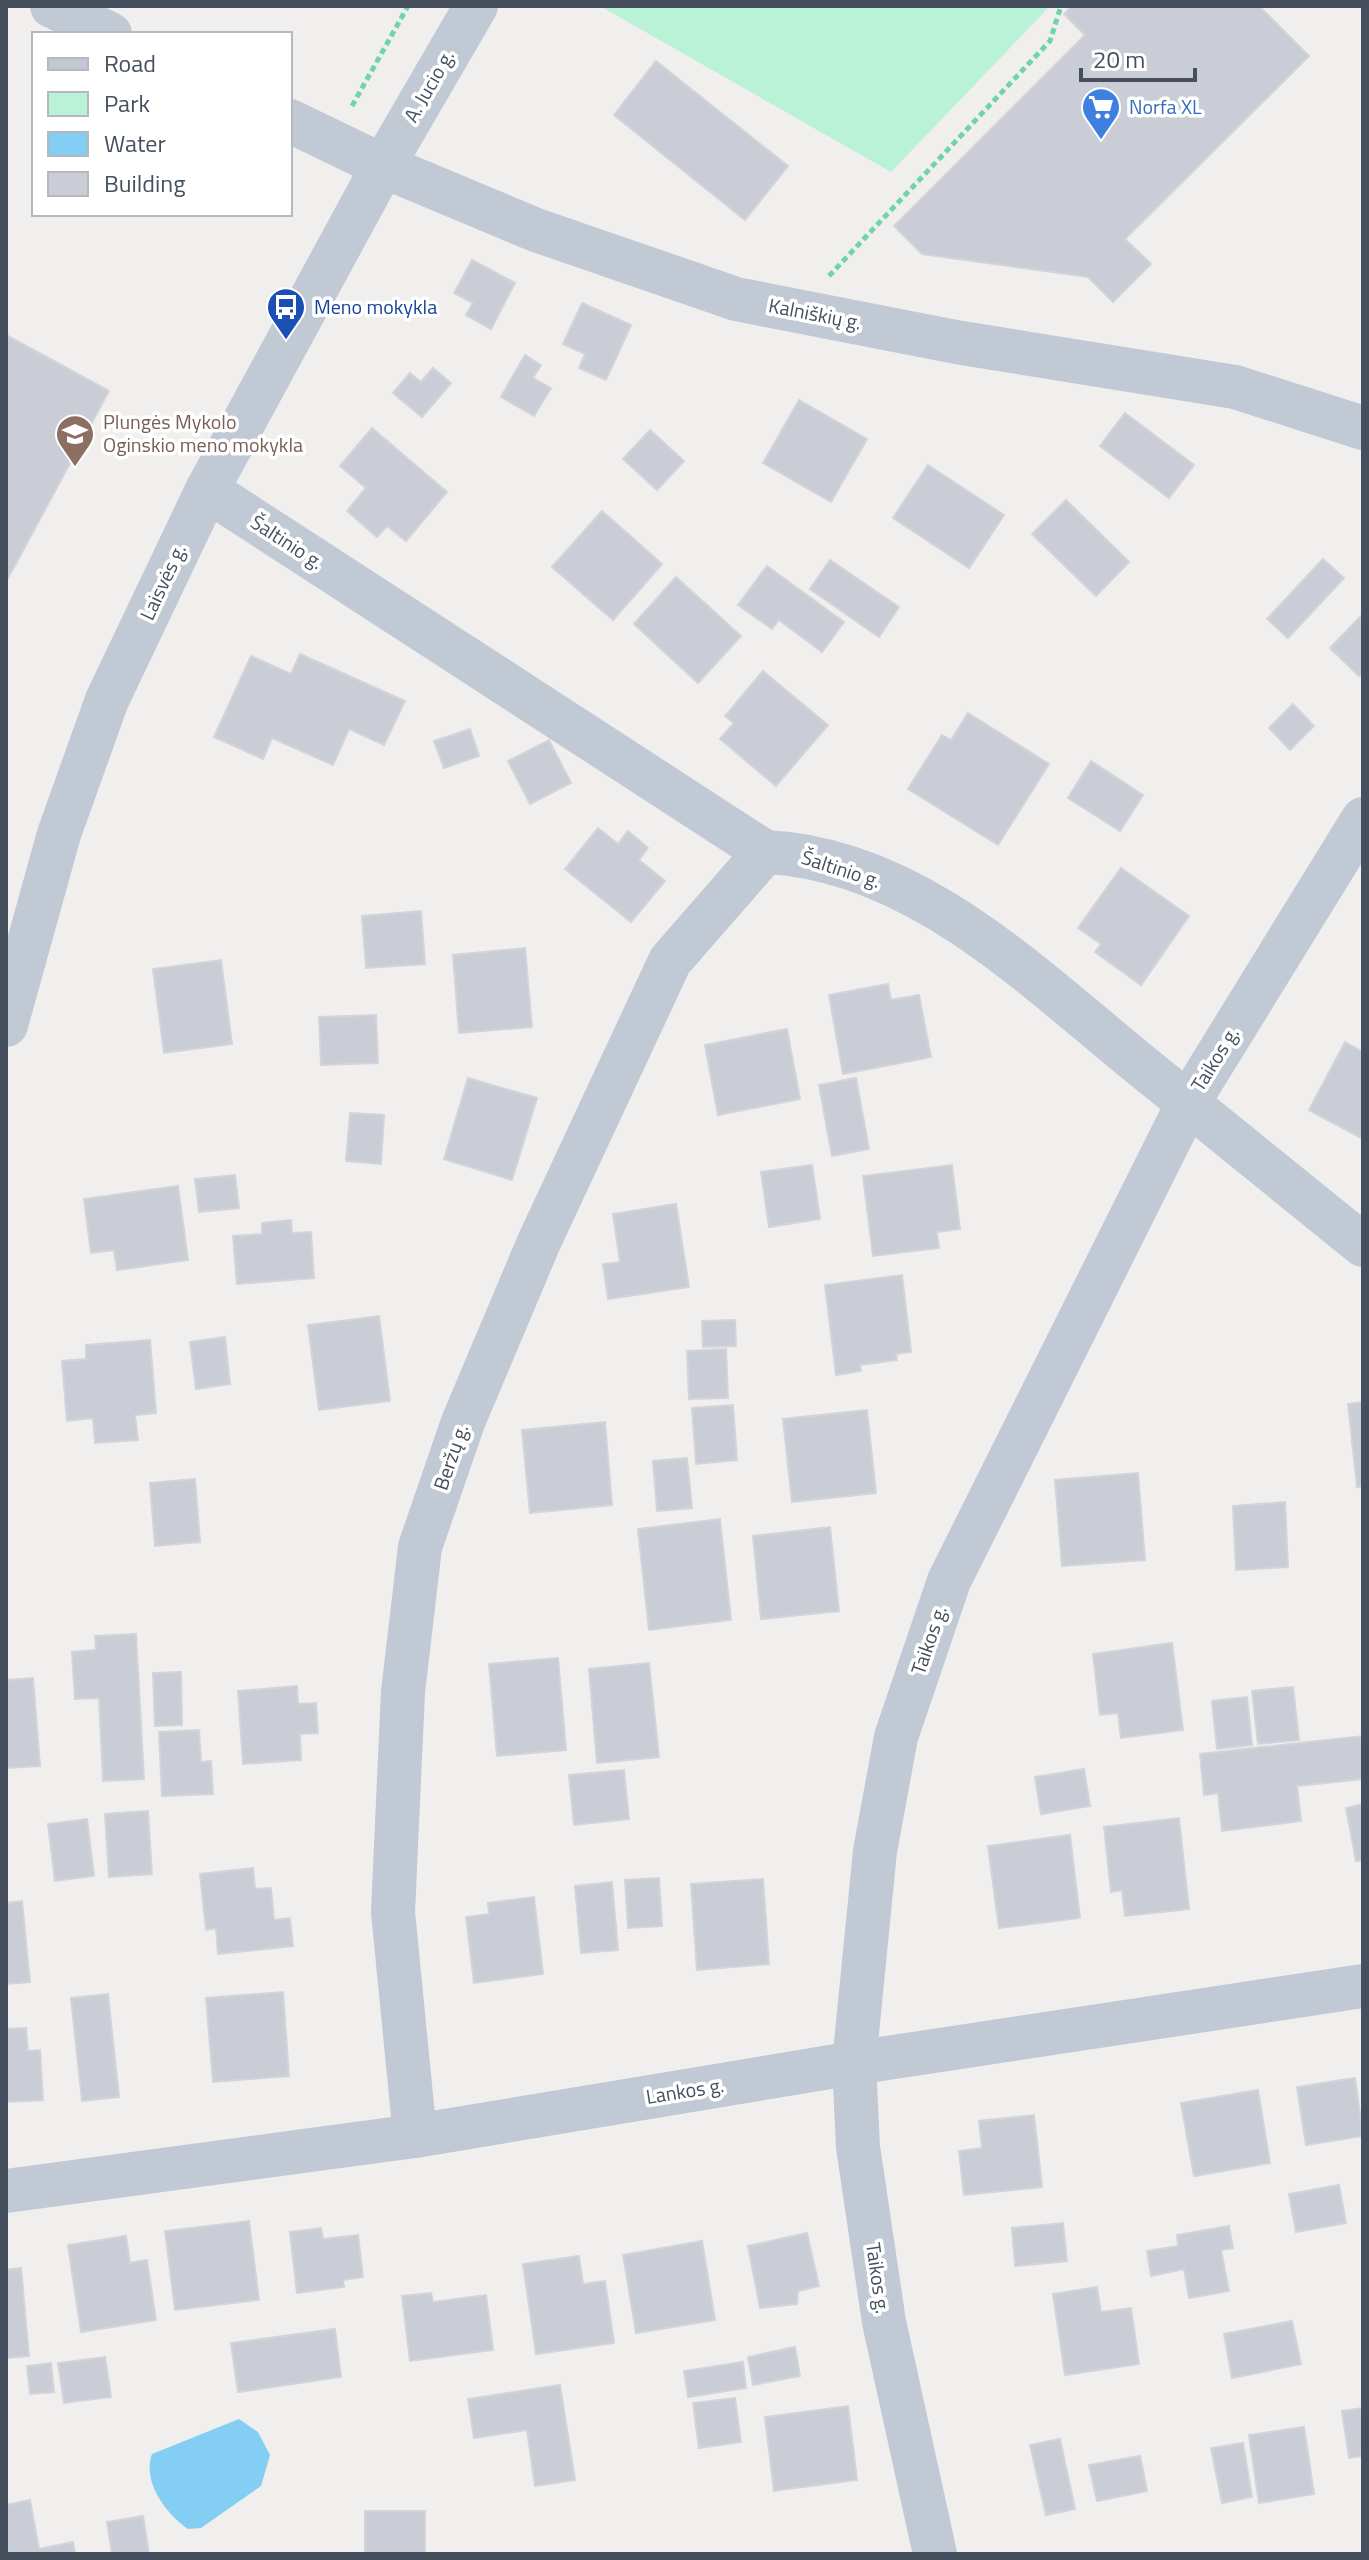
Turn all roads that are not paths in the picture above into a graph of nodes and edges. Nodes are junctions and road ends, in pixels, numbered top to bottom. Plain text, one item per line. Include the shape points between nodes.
1 (52, 6) edge
2 (476, 6) edge
3 (106, 32) edge
4 (292, 122) edge
5 (383, 166) junction
6 (1363, 428) edge
7 (207, 490) junction
8 (1363, 819) edge
9 (765, 852) junction
10 (6, 1025) edge
11 (1188, 1103) junction
12 (1363, 1245) edge
13 (1363, 1986) edge
14 (854, 2063) junction
15 (415, 2136) junction
16 (6, 2191) edge
17 (935, 2554) edge

1 - 3 street
2 - 5 street, A. Jucio g.
4 - 5 street, Kalniškių g.
5 - 6 street, Kalniškių g. via 548,234 736,299 956,342 1235,387
5 - 7 street, Laisvės g.
7 - 9 street, Šaltinio g.
7 - 10 street, Laisvės g. via 107,700 59,834
8 - 11 street, Taikos g.
9 - 11 street, Šaltinio g. via 806,854 865,872 956,919
9 - 15 street, Beržų g. via 670,961 539,1242 463,1422 420,1547 403,1692 393,1912
11 - 12 street, Šaltinio g.
11 - 14 street, Taikos g. via 949,1581 896,1737 875,1851
13 - 14 street, Lankos g.
14 - 15 street, Lankos g.
14 - 17 street, Taikos g. via 858,2147 884,2322
15 - 16 street, Lankos g.

